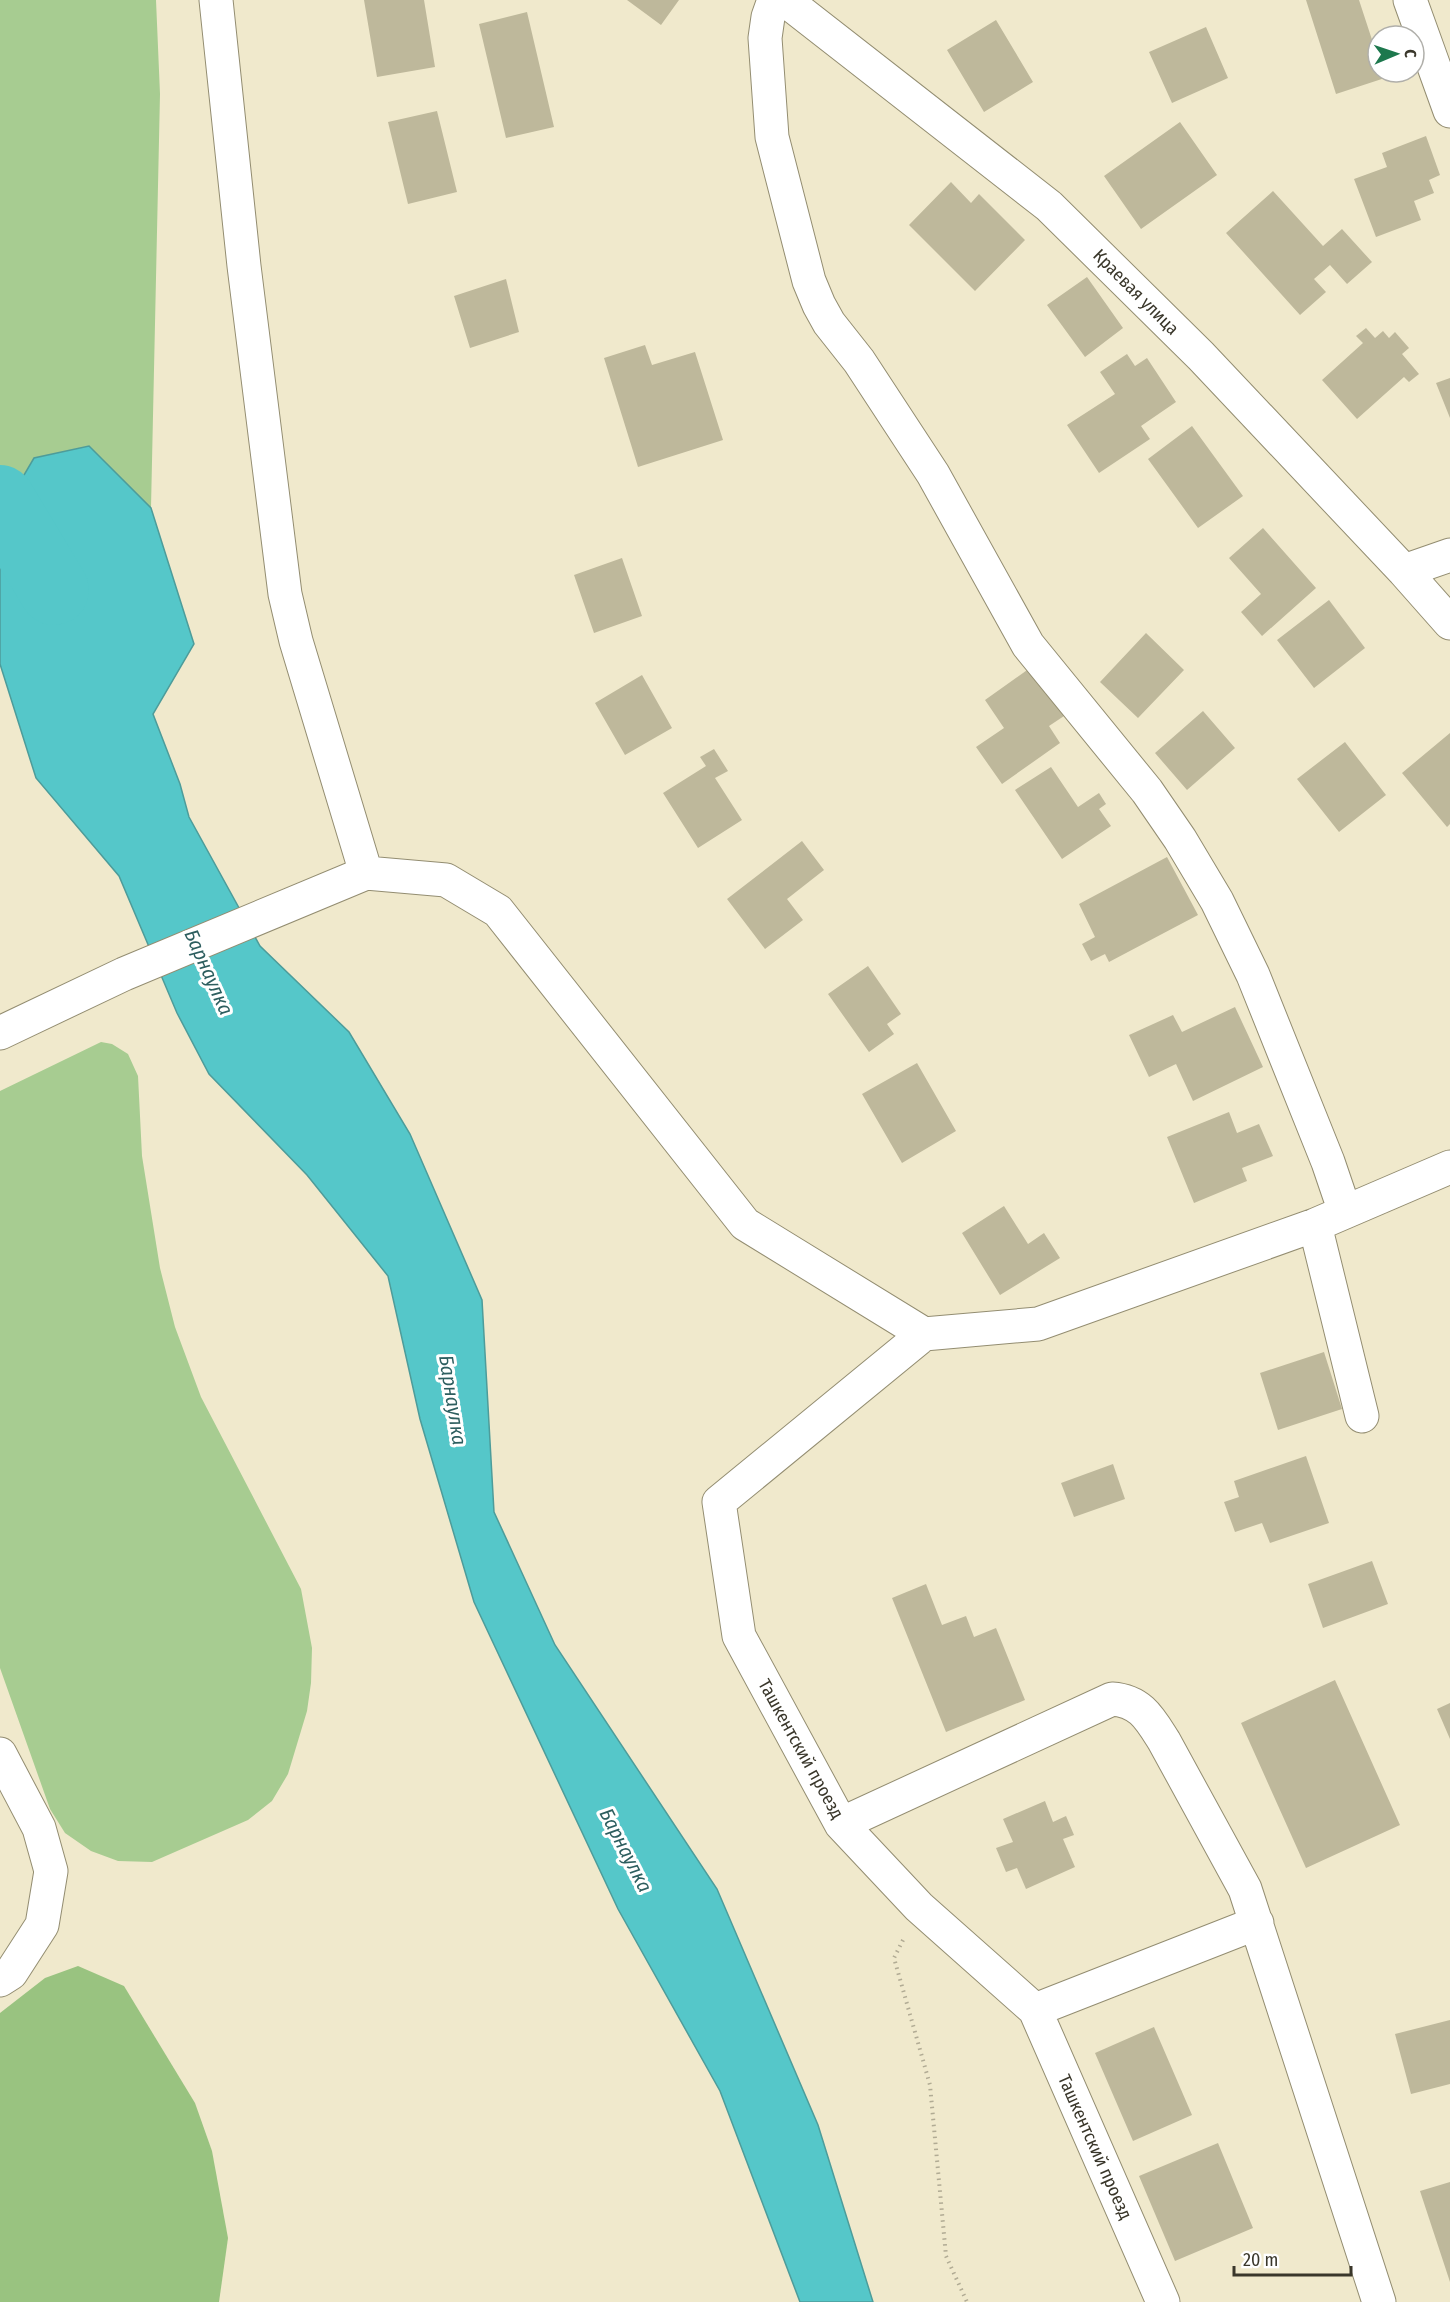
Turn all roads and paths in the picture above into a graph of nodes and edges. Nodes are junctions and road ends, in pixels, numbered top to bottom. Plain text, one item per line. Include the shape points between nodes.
1 (216, 0) edge
2 (774, 0) edge
3 (785, 0) edge
4 (1410, 0) edge
5 (1450, 111) edge
6 (1450, 555) edge
7 (1404, 571) junction
8 (1450, 623) edge
9 (366, 873) junction
10 (0, 1033) edge
11 (1450, 1167) edge
12 (1330, 1219) junction
13 (924, 1334) junction
14 (1362, 1416) dead end
15 (0, 1754) edge
16 (841, 1824) junction
17 (919, 1907) junction
18 (1257, 1923) junction
19 (0, 1980) edge
20 (1035, 2010) junction
21 (967, 2302) edge
22 (1163, 2302) edge
23 (1379, 2302) edge

1 - 9 street via 285,594
2 - 12 street via 765,38 772,137 819,305 933,474 1028,645 1147,790 1217,901 1253,975 1328,1162
3 - 7 street, Краевая улица via 1048,206 1201,356
4 - 5 street
6 - 7 street
7 - 8 street, Краевая улица
9 - 10 street via 124,974
9 - 13 street via 446,880 498,911 745,1224
11 - 12 street
12 - 13 street via 1038,1324
12 - 14 street
13 - 16 street, Ташкентский проезд via 719,1502 739,1635
15 - 19 street via 39,1828 51,1871 42,1925 11,1973
16 - 17 street, Ташкентский проезд
16 - 18 street via 1112,1699 1127,1700 1151,1720 1164,1741 1245,1889
17 - 20 street, Ташкентский проезд
17 - 21 path via 894,1958 930,2085 946,2256
18 - 20 street
18 - 23 street
20 - 22 street, Ташкентский проезд

